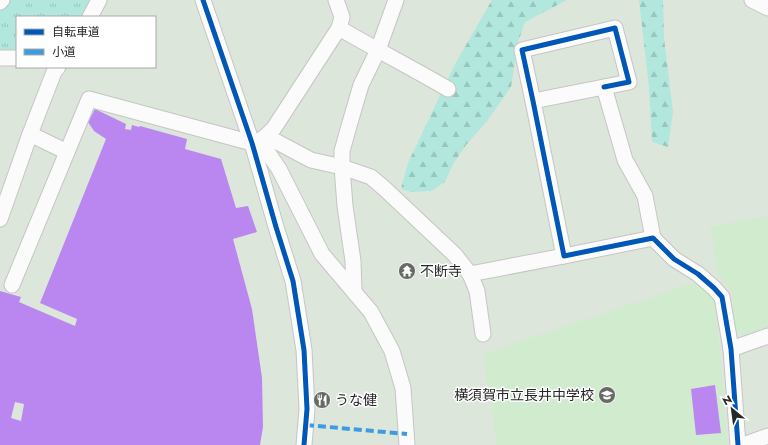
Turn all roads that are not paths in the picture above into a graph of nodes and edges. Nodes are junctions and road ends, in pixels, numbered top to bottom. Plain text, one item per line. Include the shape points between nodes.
1 (99, 0) edge
2 (203, 0) edge
3 (336, 0) edge
4 (396, 0) edge
5 (752, 0) edge
6 (768, 8) edge
7 (91, 16) edge
8 (339, 28) junction
9 (378, 50) junction
10 (0, 58) edge
11 (16, 58) edge
12 (57, 68) edge
13 (604, 87) junction
14 (448, 89) dead end
15 (533, 101) junction
16 (30, 134) junction
17 (260, 140) junction
18 (67, 152) junction
19 (342, 167) junction
20 (0, 219) edge
21 (653, 238) junction
22 (564, 256) junction
23 (470, 274) junction
24 (12, 286) dead end
25 (354, 291) junction
26 (483, 334) dead end
27 (768, 336) edge
28 (731, 349) junction
29 (768, 436) edge
30 (304, 445) edge
31 (407, 445) edge
32 (738, 445) edge
33 (743, 445) edge

1 - 7 street
2 - 17 street
3 - 8 street via 342,17
4 - 9 street
5 - 6 street
8 - 9 street
8 - 17 street via 274,128
9 - 14 street
9 - 19 street via 362,85 349,126 342,151
10 - 11 street
12 - 16 street
13 - 15 street
13 - 15 street via 629,82 615,28 522,50
13 - 21 street via 625,160 645,196
15 - 22 street
16 - 18 street
16 - 20 street
17 - 18 street via 89,99
17 - 19 street via 311,160
17 - 25 street via 279,170 322,254
17 - 30 street via 276,227 292,281 304,350 308,409
18 - 24 street
19 - 23 street via 371,177 455,254
19 - 25 street via 354,261
21 - 22 street
21 - 28 street via 722,297
22 - 23 street
23 - 26 street via 477,292
25 - 31 street via 371,312 392,351 403,388
27 - 28 street
28 - 32 street
29 - 33 street

